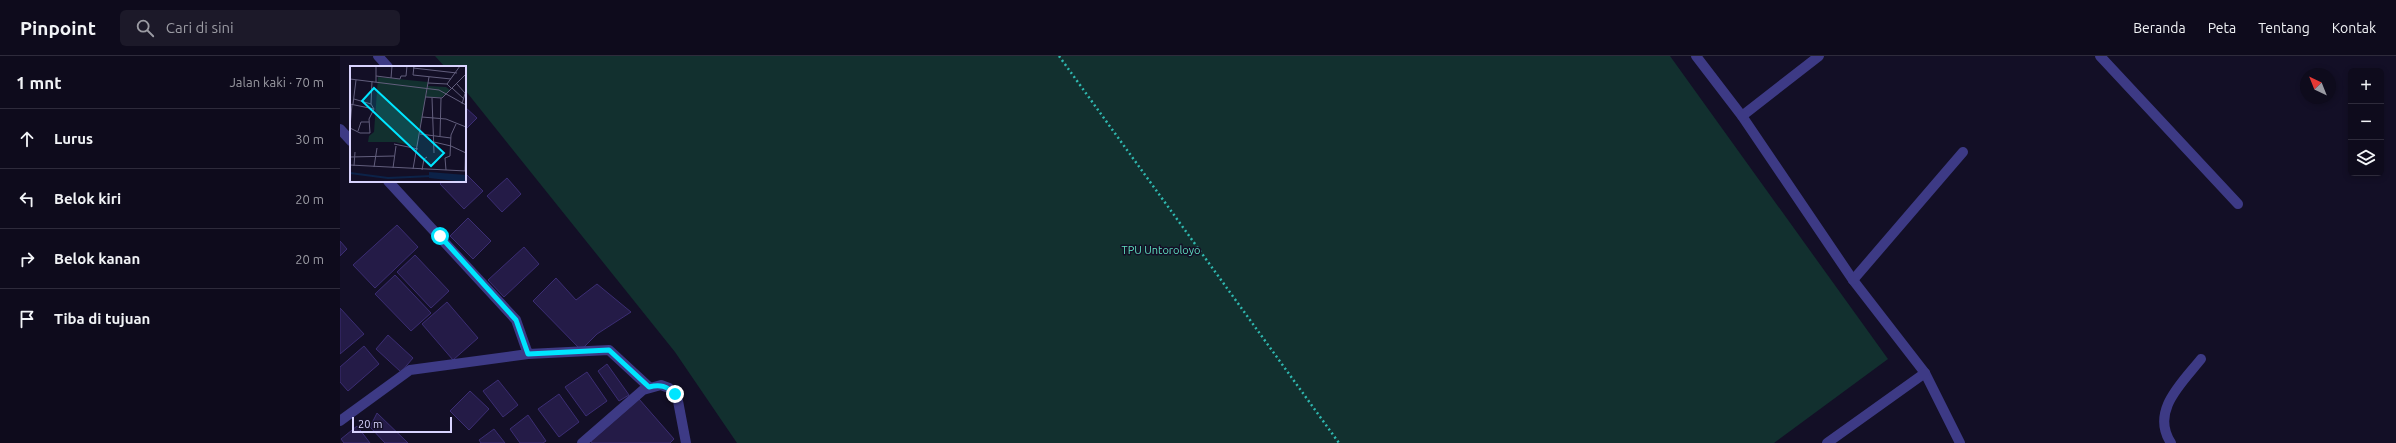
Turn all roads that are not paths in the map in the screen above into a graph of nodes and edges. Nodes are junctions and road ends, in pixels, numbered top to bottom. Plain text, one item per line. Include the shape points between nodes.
1 (378, 56) edge
2 (1696, 56) edge
3 (1819, 56) edge
4 (2100, 56) edge
5 (387, 66) edge
6 (1742, 116) junction
7 (340, 129) edge
8 (350, 140) edge
9 (1963, 152) dead end
10 (389, 182) edge
11 (2238, 204) dead end
12 (1853, 280) junction
13 (528, 354) junction
14 (2201, 359) dead end
15 (1925, 374) junction
16 (649, 387) junction
17 (340, 421) edge
18 (582, 443) edge
19 (686, 443) edge
20 (1827, 443) edge
21 (1960, 443) edge
22 (2171, 443) edge

1 - 5 street
2 - 6 street
3 - 6 street
4 - 11 street
6 - 12 street
7 - 8 street
9 - 12 street
10 - 13 street via 516,320
12 - 15 street
13 - 16 street via 609,350
13 - 17 street via 410,370
14 - 22 street via 2167,402 2163,419
15 - 20 street
15 - 21 street
16 - 18 street
16 - 19 street via 660,385 669,388 675,394

